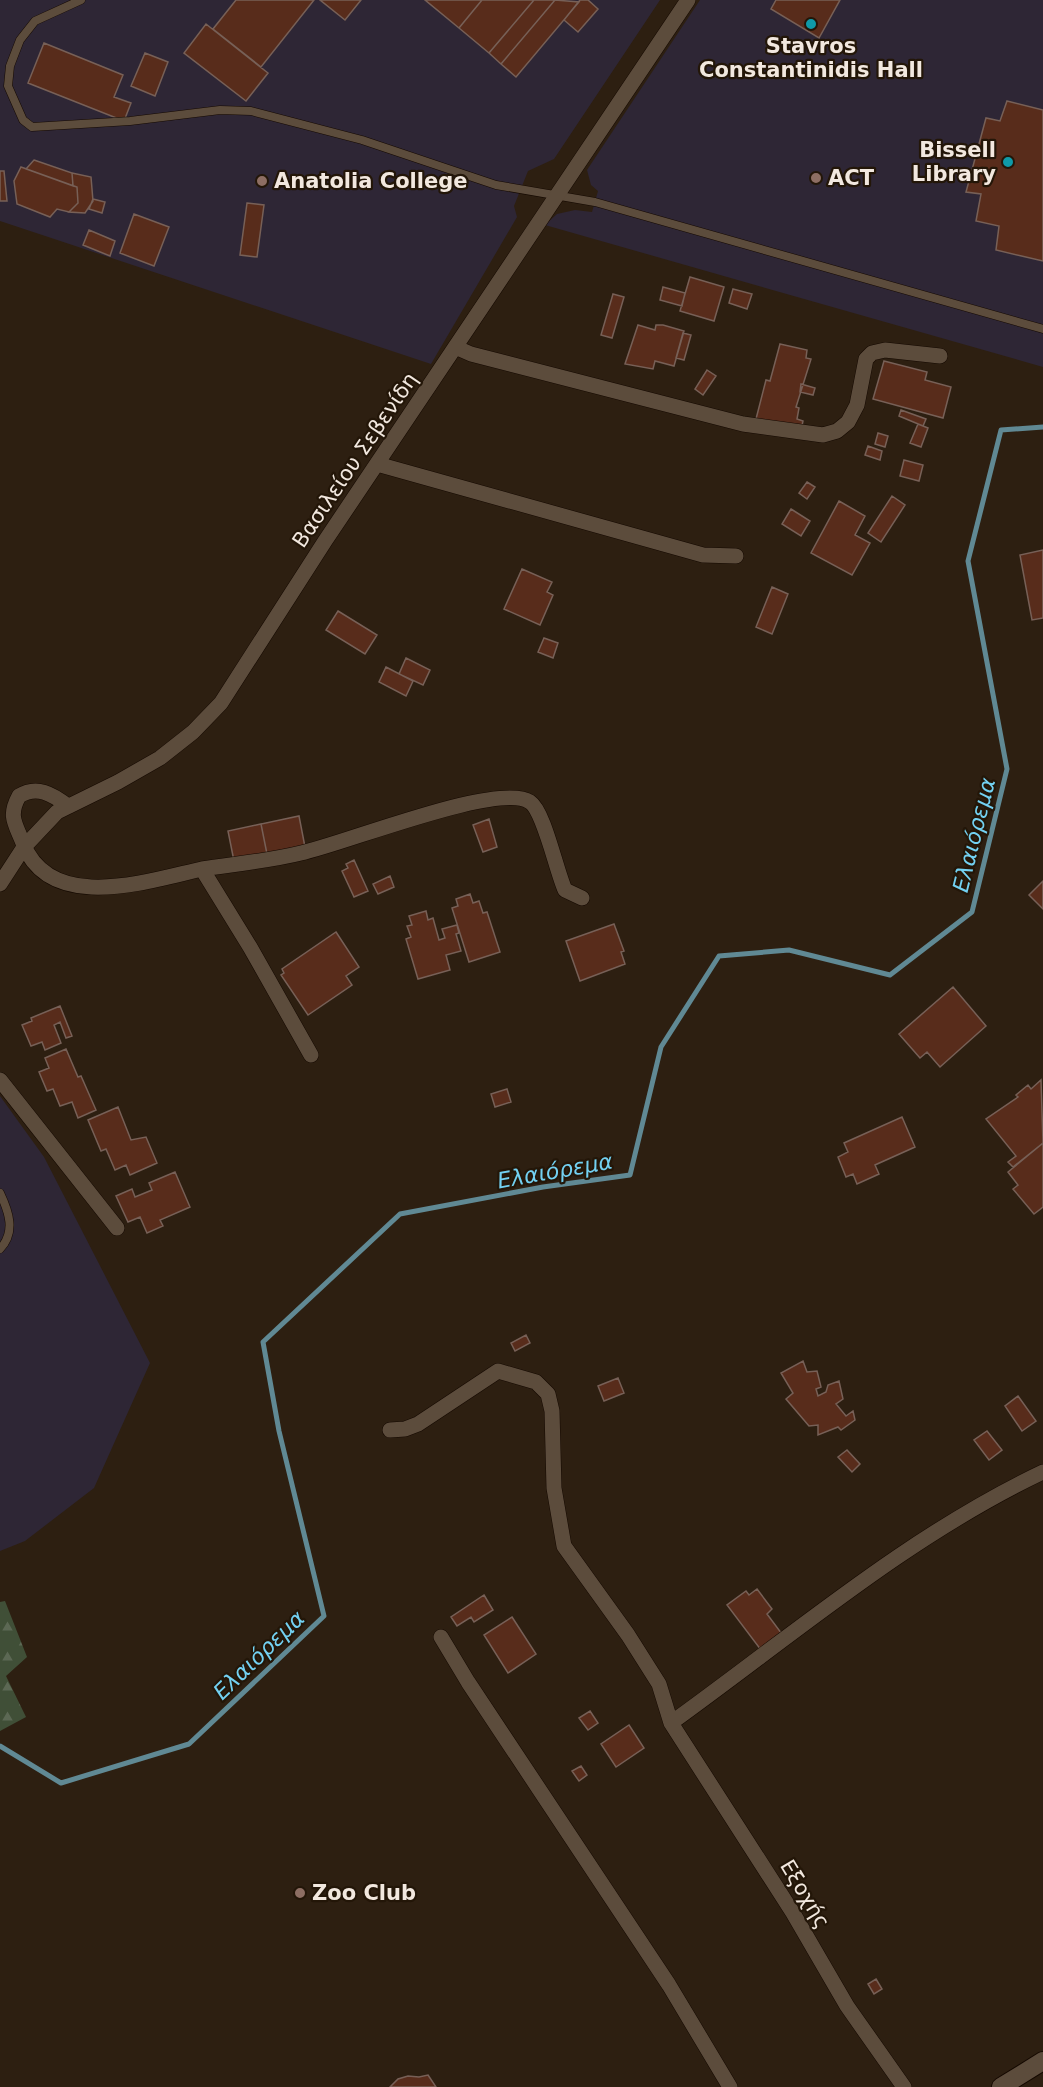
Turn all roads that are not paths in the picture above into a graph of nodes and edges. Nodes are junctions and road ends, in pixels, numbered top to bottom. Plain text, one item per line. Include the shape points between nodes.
1 (81, 0) edge
2 (688, 0) edge
3 (69, 2) edge
4 (556, 195) junction
5 (1043, 329) edge
6 (455, 347) junction
7 (940, 356) dead end
8 (377, 464) junction
9 (736, 556) dead end
10 (68, 806) junction
11 (24, 847) junction
12 (202, 869) junction
13 (0, 884) edge
14 (582, 898) dead end
15 (311, 1055) dead end
16 (0, 1080) edge
17 (0, 1192) edge
18 (117, 1228) dead end
19 (0, 1249) edge
20 (390, 1430) dead end
21 (1043, 1472) edge
22 (441, 1637) dead end
23 (671, 1723) junction
24 (1043, 2061) edge
25 (730, 2087) edge
26 (904, 2087) edge
27 (1001, 2087) edge

1 - 3 lane
2 - 4 street, Βασιλείου Σεβενίδη
3 - 4 lane via 31,25 8,70 8,86 23,120 32,127 245,110 362,140 496,185
4 - 5 lane via 595,202
4 - 6 street, Βασιλείου Σεβενίδη
6 - 7 street via 743,424 822,435 837,431 848,422 857,405 866,359 872,353 885,350
6 - 8 street, Βασιλείου Σεβενίδη
8 - 9 street via 703,555
8 - 10 street, Βασιλείου Σεβενίδη via 211,715 181,743 141,770
10 - 11 street, Βασιλείου Σεβενίδη
10 - 11 street via 40,790 19,796 12,814
11 - 12 street via 51,879 78,886 112,888
11 - 13 street, Βασιλείου Σεβενίδη
12 - 14 street via 302,853 481,799 519,796 532,802 541,816 565,890
12 - 15 street
16 - 18 street
17 - 19 lane via 8,1209 10,1232
20 - 23 street, Εξοχής via 418,1424 498,1371 536,1382 548,1395 552,1411 554,1488 564,1546 659,1684
21 - 23 street via 991,1499 880,1569
22 - 25 street via 669,1985
23 - 26 street, Εξοχής via 793,1912 848,2006
24 - 27 street

